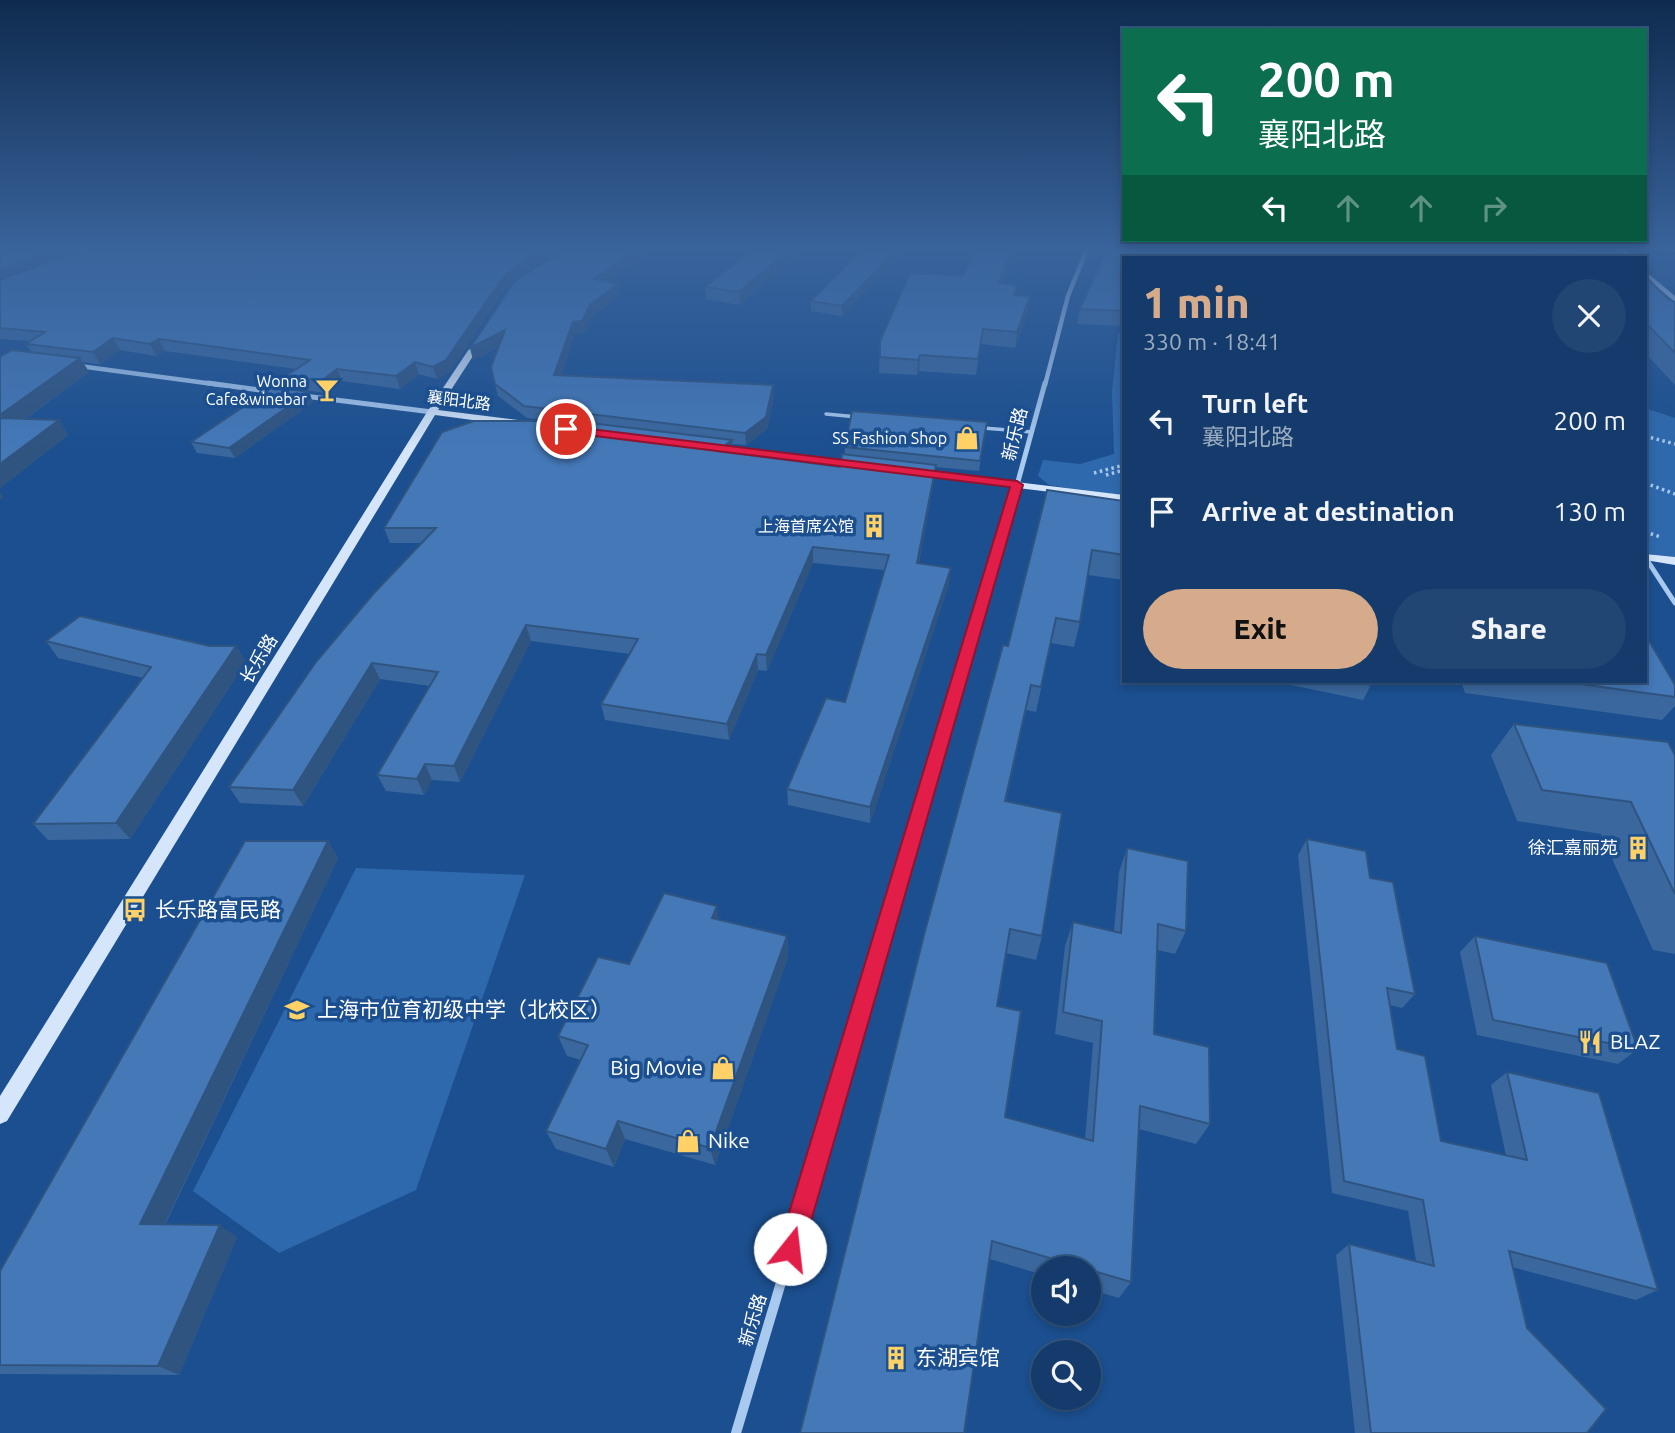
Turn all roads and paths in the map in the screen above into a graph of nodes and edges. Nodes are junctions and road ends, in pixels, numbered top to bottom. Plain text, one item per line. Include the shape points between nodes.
1 (1063, 316) edge
2 (483, 334) edge
3 (70, 365) edge
4 (285, 393) edge
5 (298, 395) edge
6 (432, 412) junction
7 (826, 414) dead end
8 (867, 418) edge
9 (526, 424) edge
10 (977, 428) edge
11 (1032, 432) junction
12 (1647, 436) edge
13 (1675, 443) edge
14 (701, 446) edge
15 (864, 466) edge
16 (906, 471) edge
17 (1647, 484) edge
18 (1017, 485) junction
19 (1675, 494) edge
20 (1122, 498) edge
21 (1647, 557) edge
22 (1647, 560) edge
23 (1675, 561) edge
24 (1675, 603) edge
25 (0, 1114) edge
26 (736, 1433) edge

1 - 11 street, 新乐路
2 - 6 street, 长乐路
3 - 4 street
5 - 6 street, 襄阳北路
6 - 9 street, 襄阳北路
6 - 25 street, 长乐路
7 - 8 lane
10 - 11 lane
11 - 18 street, 新乐路
12 - 13 path
14 - 15 street
16 - 18 street
17 - 19 path
18 - 20 street
18 - 26 street, 新乐路
21 - 23 street
22 - 24 lane

